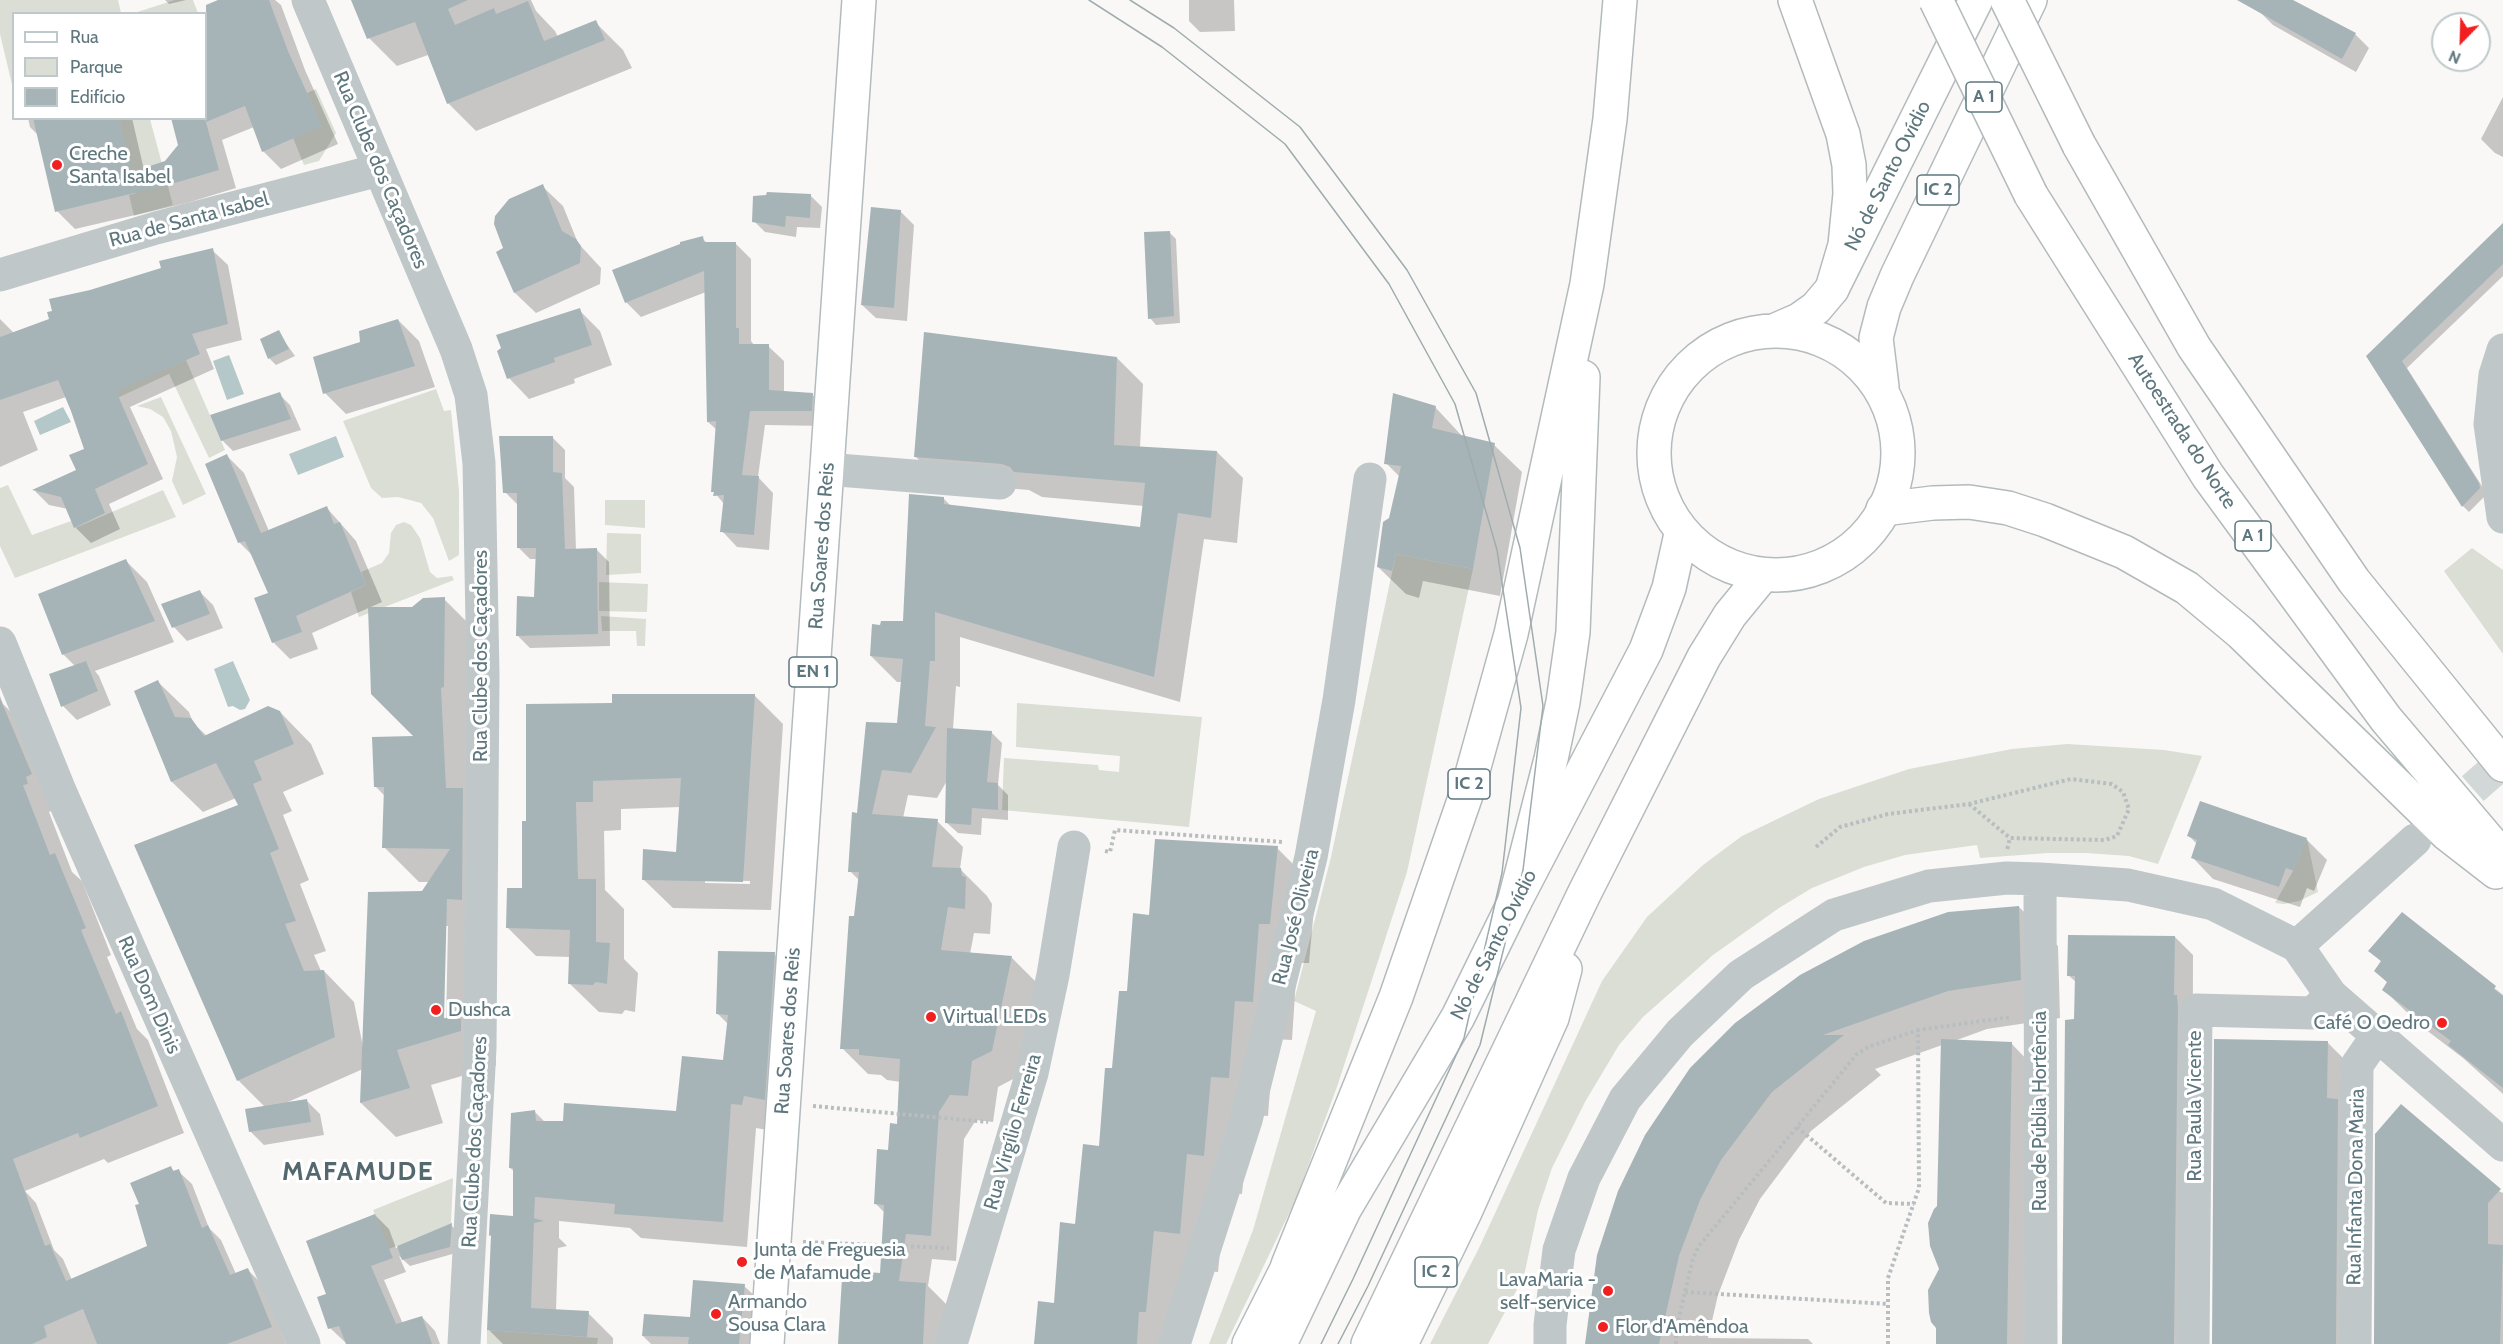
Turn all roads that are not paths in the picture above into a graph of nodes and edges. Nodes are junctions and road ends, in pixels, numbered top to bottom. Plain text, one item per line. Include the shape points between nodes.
1 (308, 0) edge
2 (859, 0) edge
3 (1620, 0) edge
4 (1795, 0) edge
5 (1936, 0) edge
6 (1976, 0) edge
7 (2007, 0) edge
8 (2030, 0) edge
9 (379, 170) junction
10 (0, 275) edge
11 (1587, 284) junction
12 (1832, 289) junction
13 (1776, 330) junction
14 (2503, 350) edge
15 (1882, 387) junction
16 (826, 470) junction
17 (1370, 479) dead end
18 (1000, 483) dead end
19 (1883, 510) junction
20 (2503, 517) edge
21 (1681, 534) junction
22 (1762, 576) junction
23 (0, 643) edge
24 (7, 682) edge
25 (2503, 765) edge
26 (2415, 840) tunnel mouth
27 (1074, 847) road end
28 (2503, 857) edge
29 (2503, 877) edge
30 (2040, 879) junction
31 (1584, 894) junction
32 (1514, 903) junction
33 (2297, 946) junction
34 (2331, 995) junction
35 (1458, 1017) junction
36 (2377, 1036) junction
37 (2503, 1145) edge
38 (1288, 1265) junction
39 (304, 1344) edge
40 (464, 1344) edge
41 (766, 1344) edge
42 (951, 1344) edge
43 (1174, 1344) edge
44 (1249, 1344) edge
45 (1280, 1344) edge
46 (1368, 1344) edge
47 (1401, 1344) edge
48 (1550, 1344) edge
49 (2041, 1344) edge
50 (2193, 1344) edge
51 (2355, 1344) edge

1 - 9 street, Rua Clube dos Caçadores
2 - 16 main road, Rua Soares dos Reis / EN 1
3 - 11 main road, IC 2 via 1610,120
4 - 12 main road via 1843,134 1849,165 1845,245
5 - 28 main road, Autoestrada do Norte / A 1, bridge via 2031,195 2208,476 2386,719
6 - 12 main road, Nó de Santo Ovídio
7 - 25 main road, bridge via 2079,145 2194,347 2347,572
8 - 15 main road, IC 2 via 1884,307 1876,338
9 - 10 street, Rua de Santa Isabel via 156,228
9 - 40 street, Rua Clube dos Caçadores via 456,349 471,395 479,463 483,676 480,1048
11 - 32 main road, IC 2 via 1573,632 1551,759
11 - 38 main road, IC 2 via 1511,634 1467,792 1396,997
12 - 13 main road, Nó de Santo Ovídio via 1816,308
13 - 15 main road via 1836,346 1860,362
13 - 21 main road via 1732,340 1711,350 1681,380 1665,410 1656,438 1655,468 1660,494
14 - 20 street via 2495,375 2490,424
15 - 19 main road via 1896,441 1896,462
16 - 18 street
16 - 41 main road, Rua Soares dos Reis / EN 1
17 - 43 street, Rua José Oliveira via 1314,844 1246,1120
19 - 22 main road via 1848,552 1826,564 1795,574
19 - 29 main road via 1969,502 2008,508 2124,552 2187,588 2241,633 2447,834
21 - 22 main road via 1718,560
21 - 32 main road, Nó de Santo Ovídio via 1669,588 1646,650
22 - 31 main road, IC 2 via 1719,631
23 - 24 street, Rua Dom Dinis
24 - 39 street, Rua Dom Dinis via 60,791
26 - 33 street
27 - 42 street, Rua Virgílio Ferreira via 1032,1073
30 - 33 street via 2128,885 2212,904
30 - 48 street via 2007,878 1929,886 1834,915 1732,983 1680,1033 1625,1099 1584,1178 1559,1250
30 - 49 street, Rua de Públia Hortência
31 - 46 main road, IC 2
31 - 47 main road, IC 2 via 1552,1018
32 - 35 main road, Nó de Santo Ovídio / IC 2
33 - 34 street
34 - 36 street
34 - 50 street, Rua Paula Vicente via 2313,1013 2196,1010
35 - 38 main road, IC 2 via 1365,1130
35 - 45 main road, Nó de Santo Ovídio / IC 2 via 1345,1208
36 - 37 street
36 - 51 street, Rua Infanta Dona Maria via 2357,1065
38 - 44 main road, IC 2

